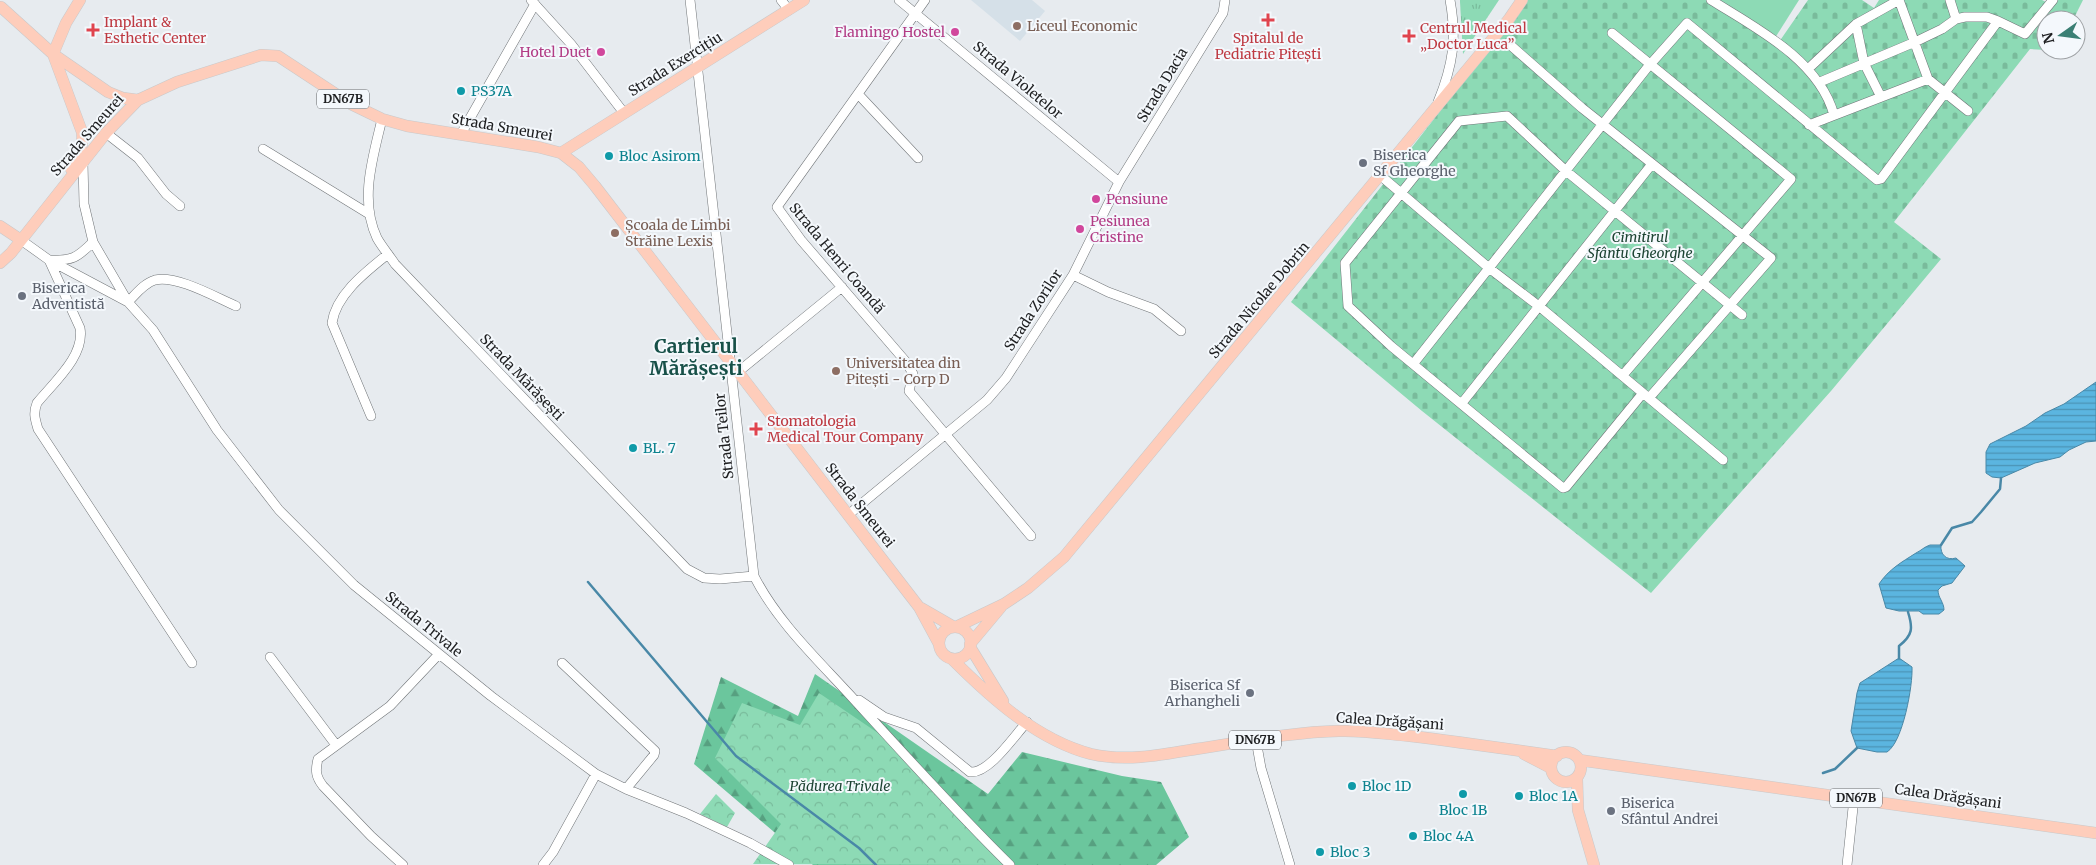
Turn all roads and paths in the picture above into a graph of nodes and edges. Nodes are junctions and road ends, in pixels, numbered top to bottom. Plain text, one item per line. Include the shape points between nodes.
1 (80, 0) edge
2 (690, 0) edge
3 (781, 0) edge
4 (804, 0) edge
5 (899, 0) edge
6 (925, 0) edge
7 (1226, 0) edge
8 (1450, 0) edge
9 (1522, 0) edge
10 (1711, 0) edge
11 (1899, 0) edge
12 (1950, 0) edge
13 (2052, 0) edge
14 (533, 2) edge
15 (2, 5) edge
16 (789, 10) junction
17 (916, 13) junction
18 (1956, 19) junction
19 (1998, 21) junction
20 (1856, 24) junction
21 (1612, 34) dead end
22 (1915, 42) junction
23 (1508, 43) dead end
24 (53, 54) junction
25 (1864, 63) junction
26 (1650, 64) junction
27 (698, 67) junction
28 (1808, 70) junction
29 (1928, 78) junction
30 (1820, 82) junction
31 (1945, 93) junction
32 (858, 94) junction
33 (1881, 97) junction
34 (138, 100) junction
35 (1436, 107) junction
36 (1968, 110) dead end
37 (624, 113) junction
38 (1834, 115) junction
39 (382, 119) junction
40 (1809, 124) junction
41 (1602, 125) junction
42 (106, 133) junction
43 (461, 134) junction
44 (263, 149) dead end
45 (561, 153) junction
46 (918, 158) dead end
47 (83, 164) junction
48 (1652, 164) junction
49 (1566, 171) junction
50 (1381, 176) junction
51 (1119, 182) junction
52 (1402, 194) junction
53 (54, 196) junction
54 (180, 206) dead end
55 (1614, 212) junction
56 (369, 214) junction
57 (0, 226) edge
58 (1741, 236) junction
59 (21, 240) junction
60 (93, 242) junction
61 (388, 254) junction
62 (49, 260) junction
63 (0, 263) edge
64 (1489, 268) junction
65 (1073, 275) junction
66 (1702, 282) junction
67 (842, 287) junction
68 (128, 302) junction
69 (1730, 305) junction
70 (236, 306) dead end
71 (1540, 307) junction
72 (1742, 315) dead end
73 (1181, 331) dead end
74 (730, 361) junction
75 (1414, 363) junction
76 (738, 372) junction
77 (1622, 375) junction
78 (1646, 395) junction
79 (1462, 403) junction
80 (371, 416) dead end
81 (946, 435) junction
82 (1723, 460) dead end
83 (848, 515) junction
84 (1032, 536) dead end
85 (754, 576) junction
86 (1004, 604) junction
87 (919, 607) junction
88 (955, 627) junction
89 (939, 644) junction
90 (970, 645) junction
91 (439, 654) junction
92 (270, 658) dead end
93 (952, 658) junction
94 (192, 663) dead end
95 (562, 663) dead end
96 (848, 692) junction
97 (1006, 707) junction
98 (1027, 722) junction
99 (1256, 740) junction
100 (336, 746) junction
101 (1516, 750) junction
102 (1557, 756) junction
103 (1579, 760) junction
104 (1616, 764) junction
105 (1551, 768) junction
106 (596, 774) junction
107 (1579, 775) junction
108 (1563, 782) junction
109 (626, 789) junction
110 (1854, 798) junction
111 (1578, 810) junction
112 (2096, 833) edge
113 (403, 865) edge
114 (543, 865) edge
115 (789, 865) edge
116 (1010, 865) edge
117 (1290, 865) edge
118 (1594, 865) edge
119 (1847, 865) edge

1 - 24 main road
2 - 27 street, Strada Teilor
3 - 16 street
4 - 16 main road, Strada Exercițiu
5 - 17 street, Strada Violetelor
6 - 17 street, Strada Henri Coandă
7 - 51 street, Strada Dacia via 1223,13
8 - 35 street via 1454,48 1448,77
9 - 35 main road, Strada Nicolae Dobrin
10 - 28 street via 1779,43
11 - 20 street
11 - 22 street
12 - 18 street
13 - 19 street via 2025,34
14 - 37 street via 571,44
14 - 43 street
15 - 24 main road
16 - 27 main road, Strada Exercițiu
17 - 32 street, Strada Henri Coandă
17 - 51 street, Strada Violetelor
18 - 19 street via 1987,17
18 - 22 street
19 - 31 street
20 - 25 street
20 - 28 street
21 - 26 street
22 - 25 street
22 - 29 street
23 - 41 street
24 - 34 main road via 115,96
24 - 53 main road via 80,124 83,142
25 - 30 street
25 - 33 street
26 - 40 street via 1686,24
26 - 41 street
26 - 58 street via 1791,179
27 - 37 main road, Strada Exercițiu
27 - 74 street, Strada Teilor
28 - 30 street
29 - 31 street
29 - 33 street
30 - 38 street via 1830,98
31 - 36 street
31 - 40 street via 1881,180
32 - 46 street
32 - 67 street, Strada Henri Coandă via 777,207
33 - 38 street
34 - 39 main road, Strada Smeurei / DN67B via 225,66 270,54 286,60 351,104
34 - 42 main road, Strada Smeurei
35 - 50 main road, Strada Nicolae Dobrin
37 - 45 main road, Strada Exercițiu
38 - 40 street
39 - 43 main road, Strada Smeurei / DN67B
39 - 56 street, Strada Mărășești via 368,174
41 - 48 street
41 - 49 street
42 - 47 main road, Strada Smeurei
42 - 54 street via 138,158 166,194
43 - 45 main road, Strada Smeurei / DN67B
44 - 56 street
45 - 74 main road, Strada Smeurei via 584,173
47 - 53 main road, Strada Smeurei
47 - 60 street, Strada Trivale via 84,204
48 - 55 street
48 - 58 street
49 - 52 street via 1507,116 1459,121
49 - 55 street
49 - 64 street
50 - 52 street
50 - 86 main road, Strada Nicolae Dobrin via 1064,557
51 - 65 street, Strada Zorilor
52 - 64 street
52 - 75 street via 1345,263 1348,306
53 - 59 main road, Strada Smeurei
55 - 66 street
55 - 71 street
56 - 61 street, Strada Mărășești via 377,238
57 - 59 main road
58 - 66 street
58 - 69 street via 1770,258
59 - 62 street, Strada Trivale
59 - 63 main road, Strada Smeurei
60 - 62 street via 80,255 67,260
60 - 68 street, Strada Trivale
61 - 80 street via 341,300 332,323
61 - 85 street, Strada Mărășești via 687,569 704,578
62 - 68 street, Strada Trivale
62 - 94 street via 82,338 72,359 37,403 34,419
64 - 71 street
64 - 75 street
65 - 73 street via 1154,309
65 - 81 street, Strada Zorilor via 1006,378 987,400
66 - 69 street
66 - 77 street
67 - 76 street
67 - 81 street, Strada Henri Coandă via 907,363 913,374 909,391
68 - 70 street via 154,280 165,280
68 - 91 street, Strada Trivale via 153,330 217,430 279,510 354,585
69 - 72 street
69 - 78 street
71 - 77 street
71 - 79 street
74 - 76 main road, Strada Smeurei
74 - 85 street, Strada Teilor
75 - 79 street
76 - 83 main road, Strada Smeurei
77 - 78 street
78 - 79 street via 1563,488
78 - 82 street
81 - 83 street, Strada Zorilor
81 - 84 street
83 - 87 main road, Strada Smeurei
85 - 96 street, Strada Teilor via 772,606
86 - 88 main road, Strada Nicolae Dobrin
86 - 90 main road, Strada Nicolae Dobrin
87 - 88 main road, Strada Smeurei
87 - 89 main road, Strada Smeurei
88 - 89 main road via 942,634
88 - 90 main road via 968,635
89 - 93 main road via 943,653
90 - 93 main road via 961,658
90 - 97 main road, Calea Drăgășani
91 - 100 street via 390,706
91 - 106 street, Strada Trivale
92 - 100 street
93 - 97 main road, Calea Drăgășani via 975,683
95 - 109 street via 655,751
96 - 98 street via 884,717 916,728 970,772 977,773 989,766
96 - 116 street, Strada Teilor
97 - 98 main road, Calea Drăgășani / DN67B
98 - 99 main road, Calea Drăgășani / DN67B via 1074,748 1112,757 1152,756
99 - 101 main road, Calea Drăgășani / DN67B via 1316,732 1358,731
99 - 117 street
100 - 113 street via 318,760 316,778
101 - 102 main road, Calea Drăgășani
101 - 105 main road, Calea Drăgășani
102 - 103 main road via 1572,753
102 - 105 main road
103 - 104 main road, Calea Drăgășani
103 - 107 main road
104 - 107 main road, Calea Drăgășani
104 - 110 main road, Calea Drăgășani / DN67B
105 - 108 main road via 1555,777
106 - 109 street, Strada Trivale
106 - 114 street
107 - 108 main road via 1572,781
107 - 111 main road
108 - 111 main road
109 - 115 street, Strada Trivale via 686,813
110 - 112 main road, Calea Drăgășani / DN67B
110 - 119 street
111 - 118 main road

